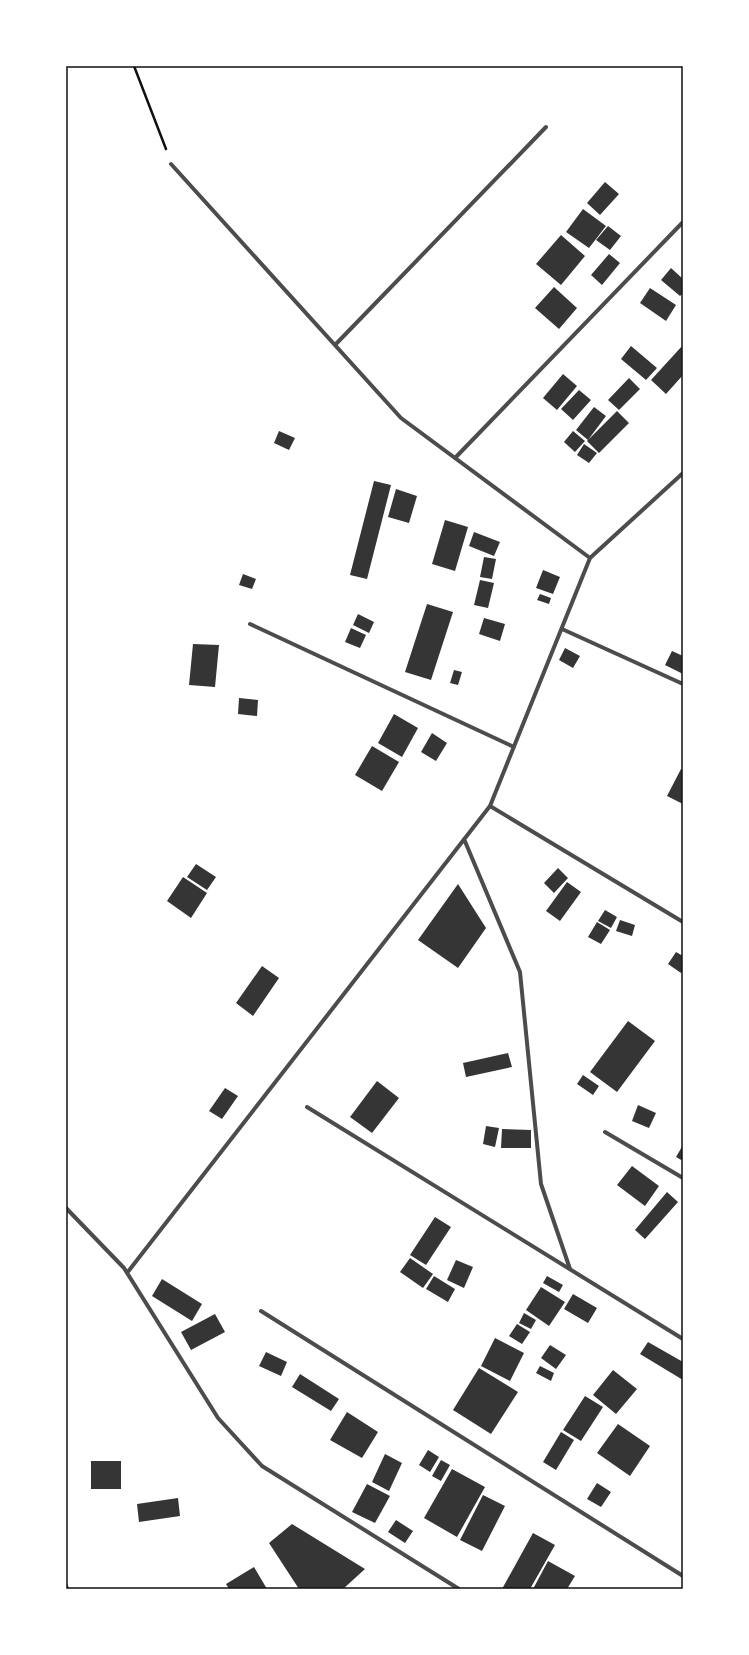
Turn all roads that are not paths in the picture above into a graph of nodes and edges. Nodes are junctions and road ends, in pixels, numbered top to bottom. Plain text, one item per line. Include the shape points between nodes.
1 (546, 127) dead end
2 (172, 164) road end
3 (683, 222) edge
4 (335, 345) junction
5 (455, 458) junction
6 (683, 473) edge
7 (590, 558) junction
8 (250, 624) dead end
9 (562, 629) junction
10 (683, 684) edge
11 (514, 747) junction
12 (490, 806) junction
13 (464, 839) junction
14 (683, 922) edge
15 (307, 1107) dead end
16 (605, 1132) dead end
17 (683, 1178) edge
18 (66, 1208) edge
19 (570, 1269) junction
20 (127, 1273) junction
21 (261, 1312) dead end
22 (683, 1339) edge
23 (683, 1576) edge
24 (459, 1589) edge

1 - 4 street
2 - 4 street
3 - 5 street
4 - 5 street via 401,418
5 - 7 street
6 - 7 street
7 - 9 street
8 - 11 street
9 - 10 street
9 - 11 street
11 - 12 street
12 - 13 street
12 - 14 street
13 - 19 street via 520,972 541,1184
13 - 20 street
15 - 19 street
16 - 17 street
18 - 20 street
19 - 22 street
20 - 24 street via 218,1418 262,1466
21 - 23 street

